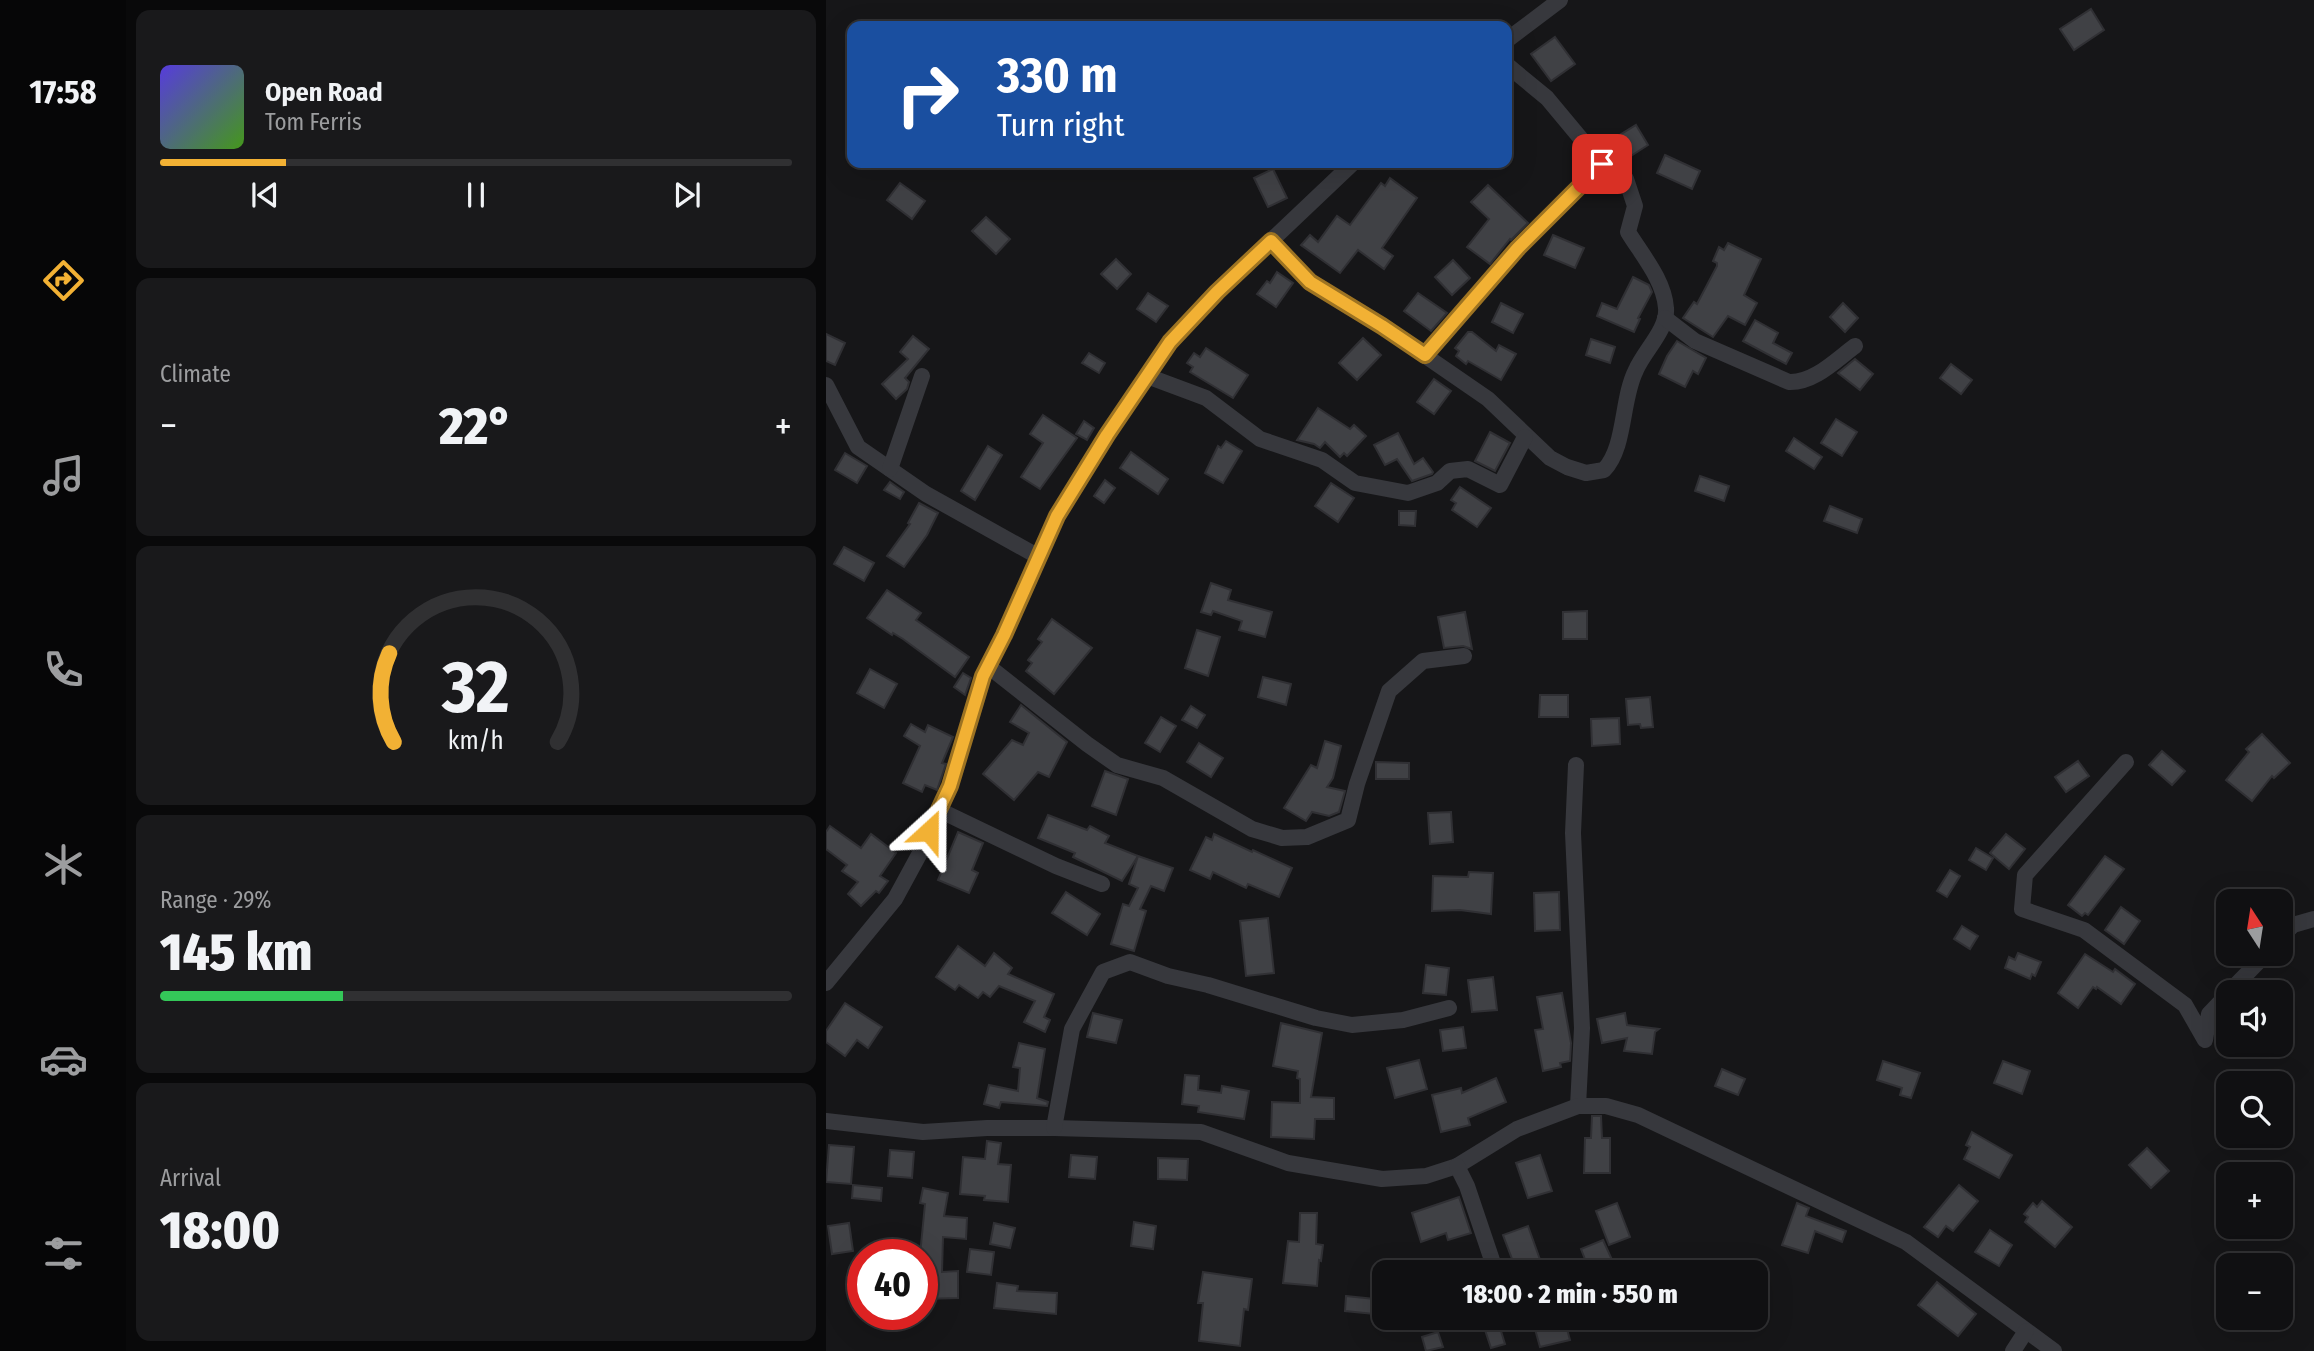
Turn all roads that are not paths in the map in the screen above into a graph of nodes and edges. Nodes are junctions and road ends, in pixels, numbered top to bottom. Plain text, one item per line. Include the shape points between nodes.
1 (1560, 0) edge
2 (1512, 36) edge
3 (1512, 69) edge
4 (1602, 164) junction
5 (1348, 168) edge
6 (1271, 241) junction
7 (1665, 318) junction
8 (1855, 346) dead end
9 (1425, 355) junction
10 (922, 376) dead end
11 (1147, 376) junction
12 (826, 385) edge
13 (1525, 437) junction
14 (890, 469) junction
15 (1039, 557) junction
16 (1464, 656) dead end
17 (988, 666) junction
18 (2126, 762) dead end
19 (1576, 765) dead end
20 (939, 810) junction
21 (1102, 884) dead end
22 (2314, 919) edge
23 (2293, 925) edge
24 (2254, 966) edge
25 (2241, 980) edge
26 (826, 983) edge
27 (2216, 1006) edge
28 (1449, 1008) dead end
29 (1578, 1106) junction
30 (826, 1121) edge
31 (1054, 1128) junction
32 (1457, 1166) junction
33 (1492, 1260) edge
34 (2026, 1331) junction
35 (2013, 1351) edge
36 (2054, 1351) edge

1 - 2 street
3 - 4 street via 1547,98
4 - 7 street via 1626,179 1635,206 1628,232 1660,284
4 - 9 street via 1518,248
5 - 6 street
6 - 9 street via 1310,282
6 - 11 street via 1180,332
7 - 8 street via 1695,341 1789,382 1799,383 1820,373
7 - 13 street via 1635,370 1612,462 1604,470 1586,473 1567,467
9 - 13 street via 1488,400
10 - 14 street
11 - 13 street via 1206,398 1260,439 1322,460 1354,483 1408,493 1437,483 1450,471 1468,469 1500,485
11 - 15 street via 1057,516
12 - 14 street via 858,447
14 - 15 street
15 - 17 street
16 - 17 street via 1423,661 1389,691 1348,820 1307,837 1282,838 1252,829 1163,778 1117,765
17 - 20 street
18 - 27 street via 2025,875 2022,909 2084,930 2185,1005 2205,1040 2209,1014
19 - 29 street via 1573,833 1583,1028
20 - 21 street
20 - 26 street via 895,899
22 - 23 street
24 - 25 street
28 - 31 street via 1403,1020 1352,1025 1130,962 1102,972 1072,1029
29 - 32 street via 1517,1129
29 - 34 street via 1606,1106 1637,1115 1906,1241
30 - 31 street via 923,1132
31 - 32 street via 1201,1132 1288,1163 1382,1179 1426,1176
32 - 33 street
34 - 35 street
34 - 36 street

